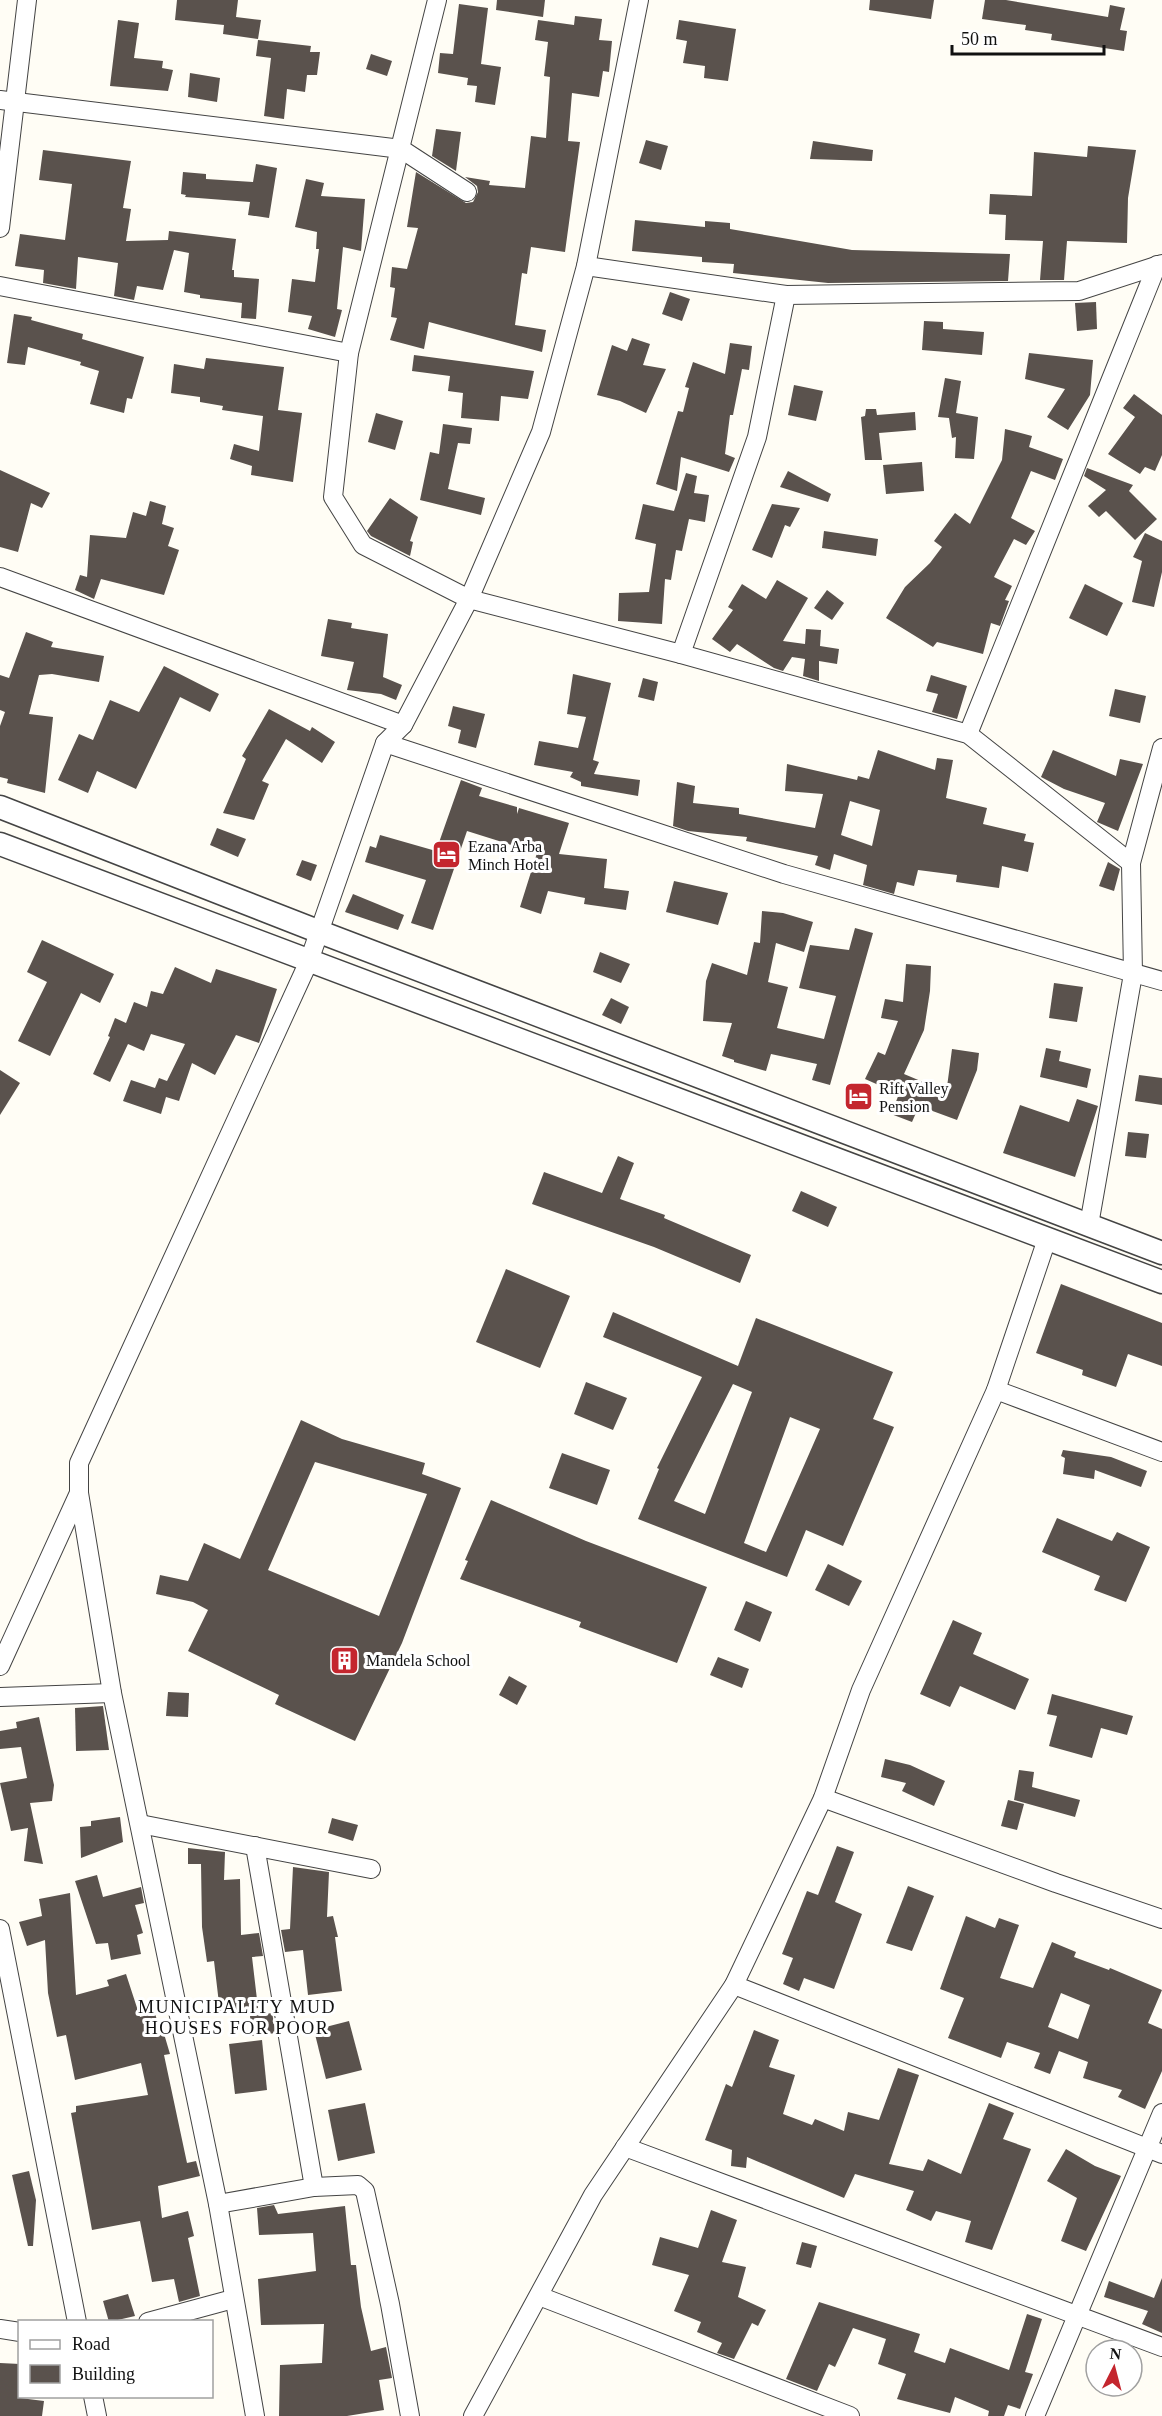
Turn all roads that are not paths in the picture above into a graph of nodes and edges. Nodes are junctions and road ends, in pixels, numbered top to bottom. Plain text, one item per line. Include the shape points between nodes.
1 (27, 0) edge
2 (437, 0) edge
3 (639, 0) edge
4 (8, 101) edge
5 (401, 149) junction
6 (467, 192) dead end
7 (0, 228) edge
8 (1160, 264) edge
9 (586, 266) junction
10 (0, 286) edge
11 (786, 295) junction
12 (349, 353) junction
13 (0, 577) edge
14 (469, 599) junction
15 (681, 654) junction
16 (403, 725) junction
17 (968, 734) junction
18 (385, 743) junction
19 (1162, 748) edge
20 (0, 807) edge
21 (0, 844) edge
22 (1131, 863) junction
23 (320, 932) junction
24 (309, 961) junction
25 (1132, 974) junction
26 (1162, 981) edge
27 (1089, 1225) junction
28 (1047, 1239) junction
29 (1162, 1253) edge
30 (1162, 1282) edge
31 (996, 1390) junction
32 (1162, 1452) edge
33 (79, 1493) junction
34 (0, 1666) edge
35 (112, 1693) junction
36 (0, 1697) edge
37 (823, 1798) junction
38 (140, 1824) junction
39 (255, 1846) junction
40 (371, 1869) dead end
41 (1162, 1918) edge
42 (0, 1929) edge
43 (5, 1985) edge
44 (734, 1985) junction
45 (1162, 2113) edge
46 (625, 2147) junction
47 (1154, 2151) edge
48 (314, 2187) junction
49 (218, 2204) junction
50 (539, 2296) junction
51 (233, 2299) junction
52 (1077, 2313) junction
53 (77, 2320) edge
54 (155, 2320) edge
55 (0, 2329) edge
56 (18, 2332) edge
57 (1162, 2347) edge
58 (93, 2398) edge
59 (97, 2416) edge
60 (255, 2416) edge
61 (410, 2416) edge
62 (473, 2416) edge
63 (850, 2416) edge
64 (1035, 2416) edge

1 - 4 street
2 - 5 street
3 - 9 street
4 - 5 street
4 - 7 street
5 - 6 street
5 - 12 street
8 - 11 street via 1079,291
8 - 17 street
9 - 11 street
9 - 14 street via 541,432
10 - 12 street
11 - 15 street via 757,437
12 - 14 street via 333,497 363,545
13 - 16 street
14 - 15 street
14 - 16 street
15 - 17 street
16 - 18 street
17 - 22 street
18 - 23 street
18 - 25 street via 784,874
19 - 22 street
20 - 23 street
21 - 24 street
22 - 25 street
23 - 24 street
23 - 27 street
24 - 28 street
24 - 33 street via 79,1463
25 - 26 street
25 - 27 street
27 - 29 street
28 - 30 street
28 - 31 street
31 - 32 street
31 - 37 street via 861,1690
33 - 34 street
33 - 35 street
35 - 36 street
35 - 38 street
37 - 41 street
37 - 44 street
38 - 39 street
38 - 49 street
39 - 40 street
39 - 48 street
42 - 43 street
43 - 53 street
44 - 46 street
44 - 47 street
45 - 47 street
46 - 50 street via 593,2195
46 - 52 street
47 - 52 street
48 - 49 street
48 - 61 street via 358,2185 365,2191
49 - 51 street
50 - 62 street
50 - 63 street
51 - 54 street
51 - 60 street
52 - 57 street
52 - 64 street
55 - 56 street
58 - 59 street

